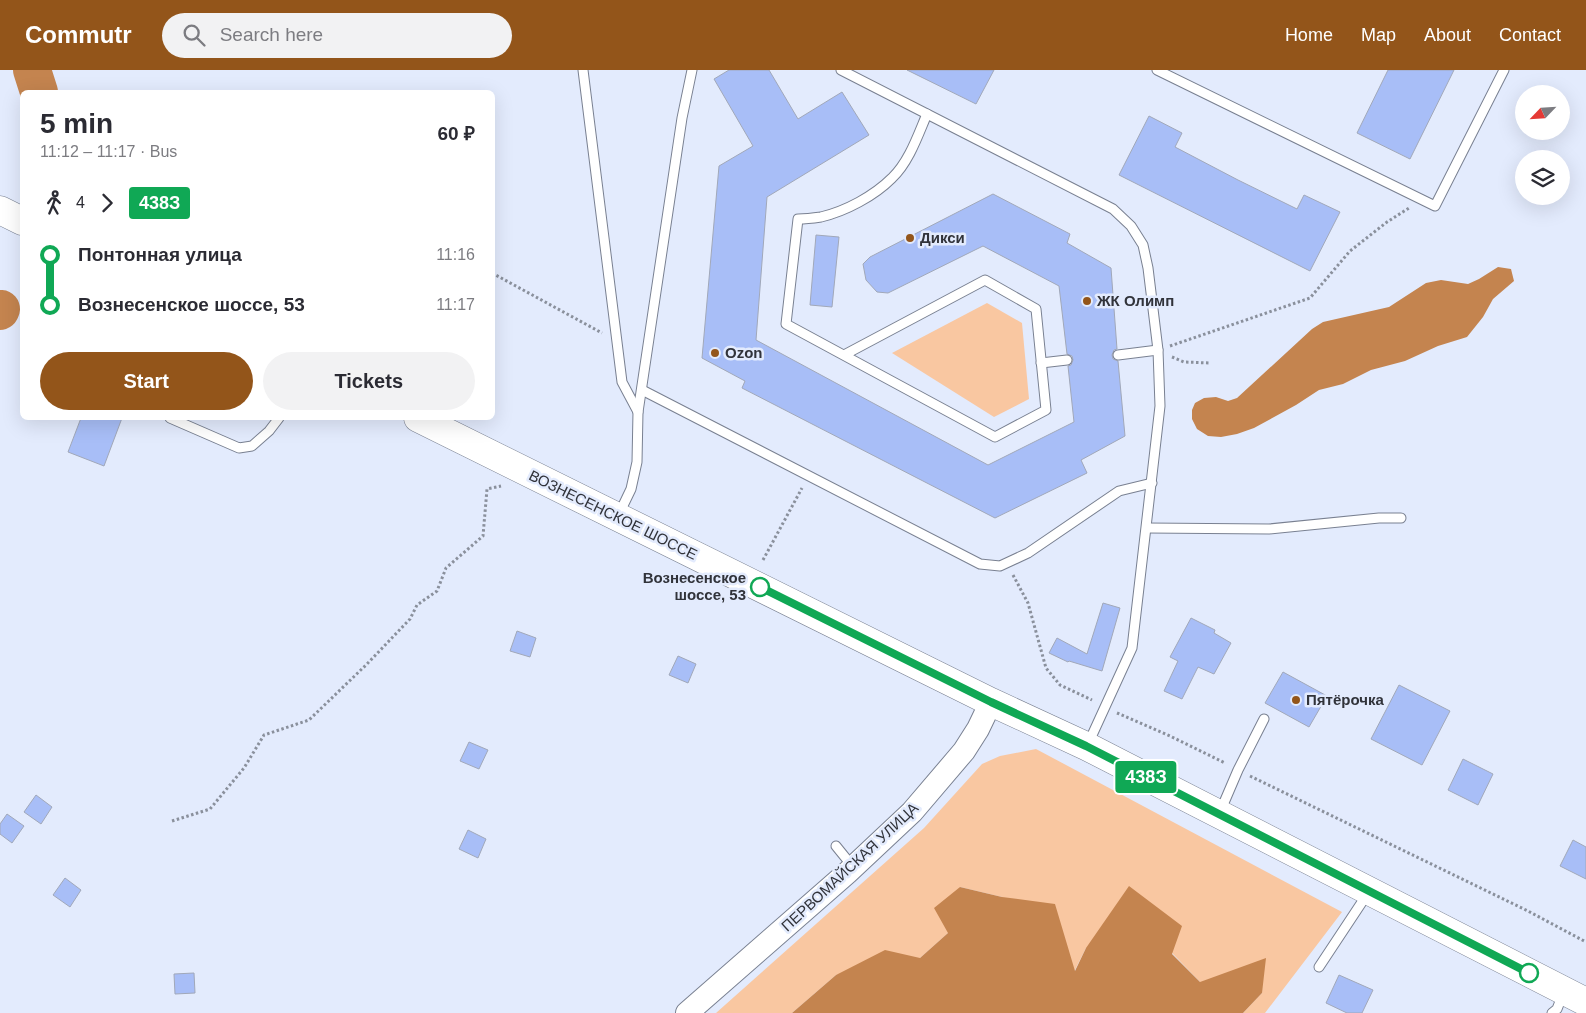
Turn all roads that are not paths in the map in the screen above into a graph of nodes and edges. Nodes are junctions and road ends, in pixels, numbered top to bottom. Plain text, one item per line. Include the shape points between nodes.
1 (583, 70) edge
2 (692, 70) edge
3 (841, 70) edge
4 (1157, 70) edge
5 (1504, 70) edge
6 (927, 114) junction
7 (0, 210) edge
8 (20, 220) edge
9 (1158, 350) junction
10 (844, 355) junction
11 (1118, 355) dead end
12 (1068, 360) dead end
13 (1041, 363) junction
14 (642, 390) junction
15 (638, 412) junction
16 (175, 420) edge
17 (277, 420) edge
18 (422, 420) edge
19 (1152, 483) junction
20 (618, 517) junction
21 (1401, 518) dead end
22 (1147, 528) junction
23 (991, 702) junction
24 (1264, 719) dead end
25 (1086, 746) junction
26 (1219, 814) junction
27 (836, 846) dead end
28 (854, 867) junction
29 (1369, 891) junction
30 (1319, 968) dead end
31 (1568, 1002) edge
32 (687, 1013) edge

1 - 15 lane via 622,382
2 - 14 lane
3 - 6 lane
4 - 5 lane via 1436,206
6 - 9 lane via 1113,209 1131,226 1143,245
6 - 10 lane via 910,153 893,178 846,208 821,217 798,220 786,324
7 - 8 main road
9 - 11 lane
9 - 19 lane via 1160,406
10 - 13 lane via 985,280 1036,309
10 - 13 lane via 996,437 1046,410
12 - 13 lane
14 - 15 lane
14 - 19 lane via 980,564 1000,566 1028,553 1119,491
15 - 20 lane via 637,462 631,489
16 - 17 lane via 239,448 252,446
18 - 20 main road, ВОЗНЕСЕНСКОЕ ШОССЕ
19 - 22 lane
20 - 23 main road, ВОЗНЕСЕНСКОЕ ШОССЕ
21 - 22 lane via 1269,529
22 - 25 lane via 1132,648
23 - 25 main road, ВОЗНЕСЕНСКОЕ ШОССЕ
23 - 28 street, ПЕРВОМАЙСКАЯ УЛИЦА via 978,729 957,759 912,812
24 - 26 lane
25 - 26 main road, ВОЗНЕСЕНСКОЕ ШОССЕ
26 - 29 main road, ВОЗНЕСЕНСКОЕ ШОССЕ
27 - 28 lane
28 - 32 street, ПЕРВОМАЙСКАЯ УЛИЦА
29 - 30 lane
29 - 31 main road, ВОЗНЕСЕНСКОЕ ШОССЕ

